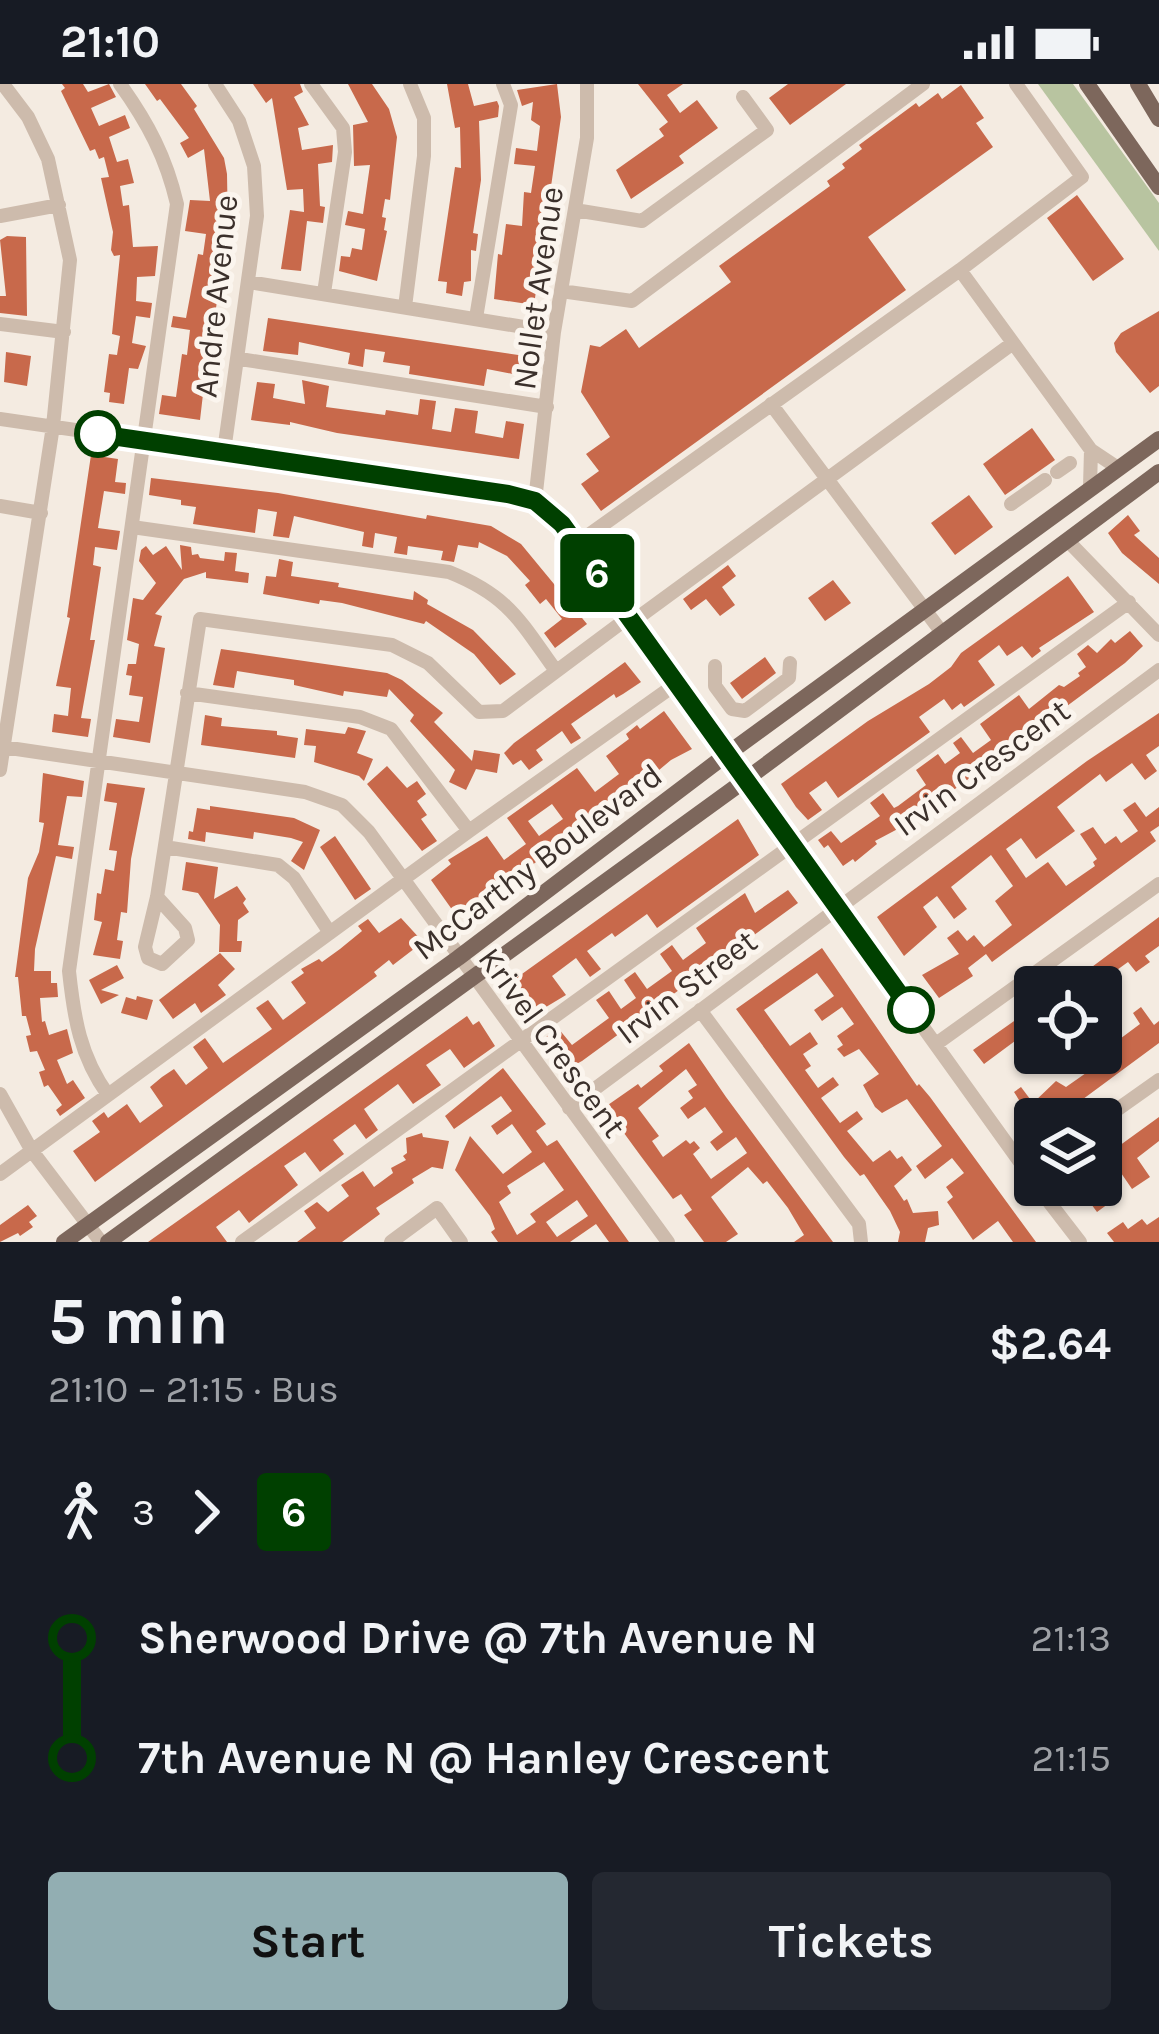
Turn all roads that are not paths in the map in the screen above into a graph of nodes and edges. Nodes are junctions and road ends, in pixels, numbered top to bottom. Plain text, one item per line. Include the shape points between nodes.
1 (3, 84) edge
2 (120, 84) edge
3 (215, 84) edge
4 (311, 84) edge
5 (410, 84) edge
6 (503, 84) edge
7 (587, 84) edge
8 (923, 84) edge
9 (1016, 84) edge
10 (1087, 84) edge
11 (1138, 84) edge
12 (743, 97) dead end
13 (1159, 119) edge
14 (1159, 187) edge
15 (59, 206) junction
16 (575, 210) junction
17 (0, 216) edge
18 (960, 270) junction
19 (248, 282) junction
20 (561, 291) junction
21 (325, 293) junction
22 (405, 307) junction
23 (476, 318) junction
24 (0, 324) edge
25 (64, 332) junction
26 (554, 332) junction
27 (1013, 343) junction
28 (240, 359) junction
29 (771, 404) junction
30 (547, 406) junction
31 (0, 418) edge
32 (53, 427) junction
33 (1159, 439) edge
34 (142, 440) junction
35 (1091, 450) junction
36 (224, 451) junction
37 (1118, 468) junction
38 (1057, 472) dead end
39 (1159, 472) edge
40 (824, 477) junction
41 (1090, 488) junction
42 (535, 501) junction
43 (1011, 504) dead end
44 (0, 506) edge
45 (41, 513) junction
46 (1104, 513) junction
47 (132, 527) junction
48 (1067, 540) junction
49 (575, 544) junction
50 (1129, 602) junction
51 (927, 611) junction
52 (631, 619) junction
53 (943, 634) junction
54 (1159, 635) edge
55 (790, 663) dead end
56 (715, 666) dead end
57 (1159, 670) edge
58 (556, 671) junction
59 (676, 684) junction
60 (187, 693) junction
61 (3, 748) edge
62 (726, 755) junction
63 (100, 760) junction
64 (0, 770) edge
65 (176, 770) junction
66 (744, 781) junction
67 (469, 831) junction
68 (788, 844) junction
69 (165, 847) junction
70 (404, 881) junction
71 (1159, 884) edge
72 (157, 897) dead end
73 (836, 907) junction
74 (330, 933) junction
75 (458, 958) junction
76 (472, 979) junction
77 (700, 1010) junction
78 (520, 1042) junction
79 (936, 1045) junction
80 (1159, 1080) edge
81 (0, 1094) edge
82 (108, 1095) junction
83 (1122, 1106) edge
84 (568, 1108) junction
85 (32, 1150) junction
86 (1014, 1152) edge
87 (0, 1174) edge
88 (1054, 1206) edge
89 (88, 1225) junction
90 (64, 1242) edge
91 (105, 1242) edge
92 (242, 1242) edge
93 (391, 1242) edge
94 (461, 1242) edge
95 (668, 1242) edge
96 (861, 1242) edge
97 (1080, 1242) edge

1 - 15 street via 48,159
2 - 34 street via 166,160 177,204
3 - 19 street, Andre Avenue via 254,166
4 - 21 street via 343,128 345,152
5 - 22 street via 424,118 424,156
6 - 23 street via 512,105
7 - 16 street, Nollet Avenue
8 - 20 street via 632,302
9 - 18 street via 1082,177
10 - 14 main road
11 - 13 main road
12 - 16 street via 767,130 643,221
15 - 17 street
15 - 25 street via 70,260
16 - 20 street, Nollet Avenue
18 - 27 street
18 - 29 street
19 - 21 street
19 - 28 street, Andre Avenue
20 - 26 street, Nollet Avenue
21 - 22 street
22 - 23 street
23 - 26 street
24 - 25 street
25 - 32 street
26 - 30 street, Nollet Avenue
27 - 35 street
27 - 40 street
28 - 30 street
28 - 36 street, Andre Avenue
29 - 40 street
29 - 49 street
30 - 42 street, Nollet Avenue
31 - 32 street
32 - 34 street
32 - 45 street
33 - 37 main road, McCarthy Boulevard
34 - 36 street
34 - 47 street
35 - 37 street
35 - 41 street
36 - 42 street
37 - 41 main road, McCarthy Boulevard
37 - 46 main road
38 - 43 street
39 - 46 main road, McCarthy Boulevard
40 - 51 street
40 - 52 street
41 - 51 main road, McCarthy Boulevard
42 - 49 street
44 - 45 street
45 - 61 street
46 - 48 main road, McCarthy Boulevard
47 - 58 street via 448,572 509,606
47 - 63 street
48 - 50 street
48 - 53 main road, McCarthy Boulevard
49 - 52 street
50 - 54 street
50 - 68 street
51 - 53 street
51 - 62 main road, McCarthy Boulevard
52 - 58 street
52 - 59 street
53 - 66 main road, McCarthy Boulevard
55 - 56 street via 789,678 745,711 732,709 715,686
57 - 73 street, Irvin Crescent
58 - 60 street via 503,711 479,712 428,662 392,645 200,619
59 - 62 street
59 - 67 street
60 - 65 street
60 - 67 street via 360,717 391,729
61 - 63 street, Krivel Crescent
61 - 64 street
62 - 66 street
62 - 75 main road, McCarthy Boulevard
63 - 65 street, Krivel Crescent
63 - 82 street via 69,971 81,1049
65 - 69 street
65 - 70 street, Krivel Crescent via 342,805
66 - 68 street
66 - 76 main road, McCarthy Boulevard
67 - 70 street
68 - 73 street
68 - 78 street
69 - 72 street
69 - 74 street via 278,866
70 - 74 street
70 - 75 street, Krivel Crescent
71 - 79 street
73 - 77 street, Irvin Street
73 - 79 street
74 - 82 street
75 - 76 street, Krivel Crescent
75 - 89 main road, McCarthy Boulevard
76 - 78 street, Krivel Crescent
76 - 91 main road, McCarthy Boulevard
77 - 84 street, Irvin Street
77 - 96 street via 859,1224
78 - 84 street, Krivel Crescent
78 - 92 street
79 - 86 street
80 - 83 street
81 - 85 street
82 - 85 street
84 - 95 street, Krivel Crescent
85 - 87 street
85 - 89 street
88 - 97 street
89 - 90 main road, McCarthy Boulevard
89 - 91 street
93 - 94 street via 437,1208

